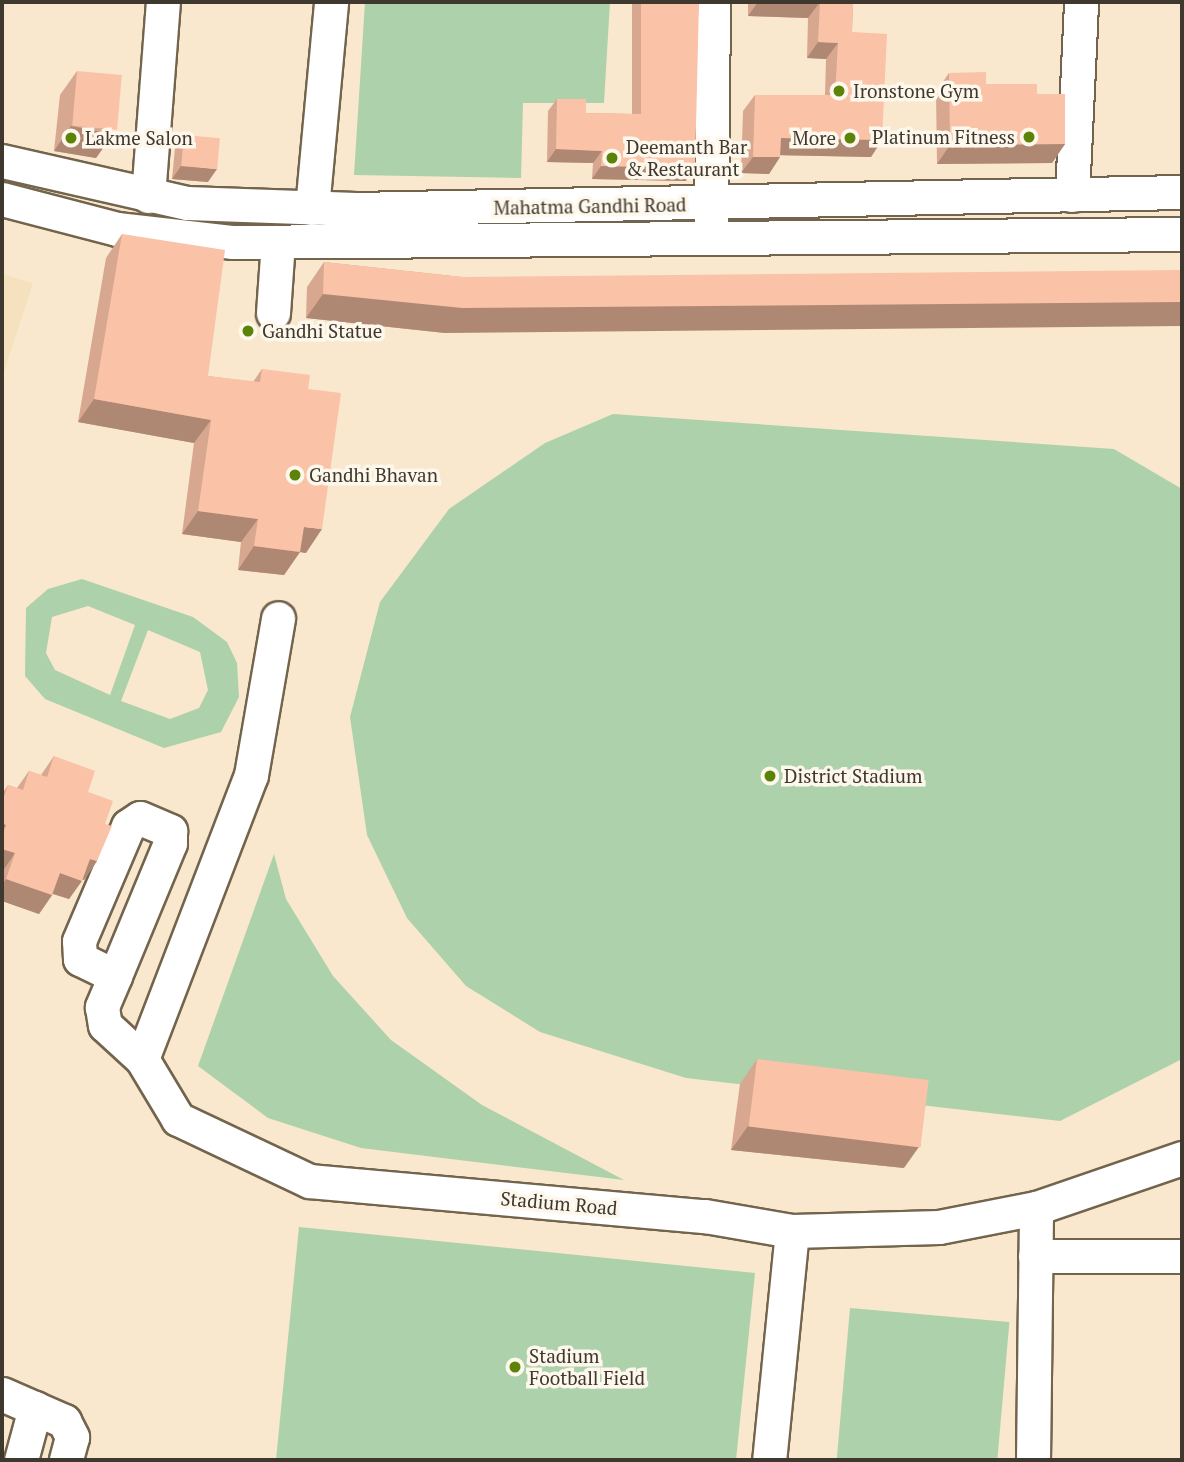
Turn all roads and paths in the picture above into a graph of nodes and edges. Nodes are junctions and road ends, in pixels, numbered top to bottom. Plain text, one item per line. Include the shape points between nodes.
1 (163, 2) edge
2 (331, 2) edge
3 (713, 2) edge
4 (1081, 2) edge
5 (2, 162) edge
6 (1182, 192) edge
7 (1072, 195) junction
8 (148, 196) junction
9 (2, 199) edge
10 (711, 204) junction
11 (312, 208) junction
12 (1182, 234) edge
13 (711, 240) junction
14 (278, 242) junction
15 (273, 313) dead end
16 (278, 618) dead end
17 (115, 976) dead end
18 (142, 1059) junction
19 (1182, 1158) edge
20 (1036, 1208) junction
21 (792, 1231) junction
22 (1035, 1256) junction
23 (1182, 1256) edge
24 (2, 1394) edge
25 (35, 1408) junction
26 (21, 1460) edge
27 (66, 1460) edge
28 (769, 1460) edge
29 (1033, 1460) edge

1 - 8 street
2 - 11 street
3 - 10 street
4 - 7 street
5 - 8 street, Mahatma Gandhi Road
6 - 7 street, Mahatma Gandhi Road
7 - 10 street, Mahatma Gandhi Road
8 - 11 street, Mahatma Gandhi Road
9 - 14 street, Mahatma Gandhi Road via 117,229
10 - 11 street, Mahatma Gandhi Road
10 - 13 street
12 - 13 street, Mahatma Gandhi Road
13 - 14 street, Mahatma Gandhi Road
14 - 15 street
16 - 18 street via 250,775
17 - 18 street, Stadium Road via 102,1007 105,1025
18 - 21 street, Stadium Road via 177,1119 309,1181 705,1216
19 - 20 street, Stadium Road
20 - 21 street, Stadium Road via 939,1227
20 - 22 street
21 - 28 street
22 - 23 street
22 - 29 street
24 - 25 street
25 - 26 street
25 - 27 street via 71,1428

